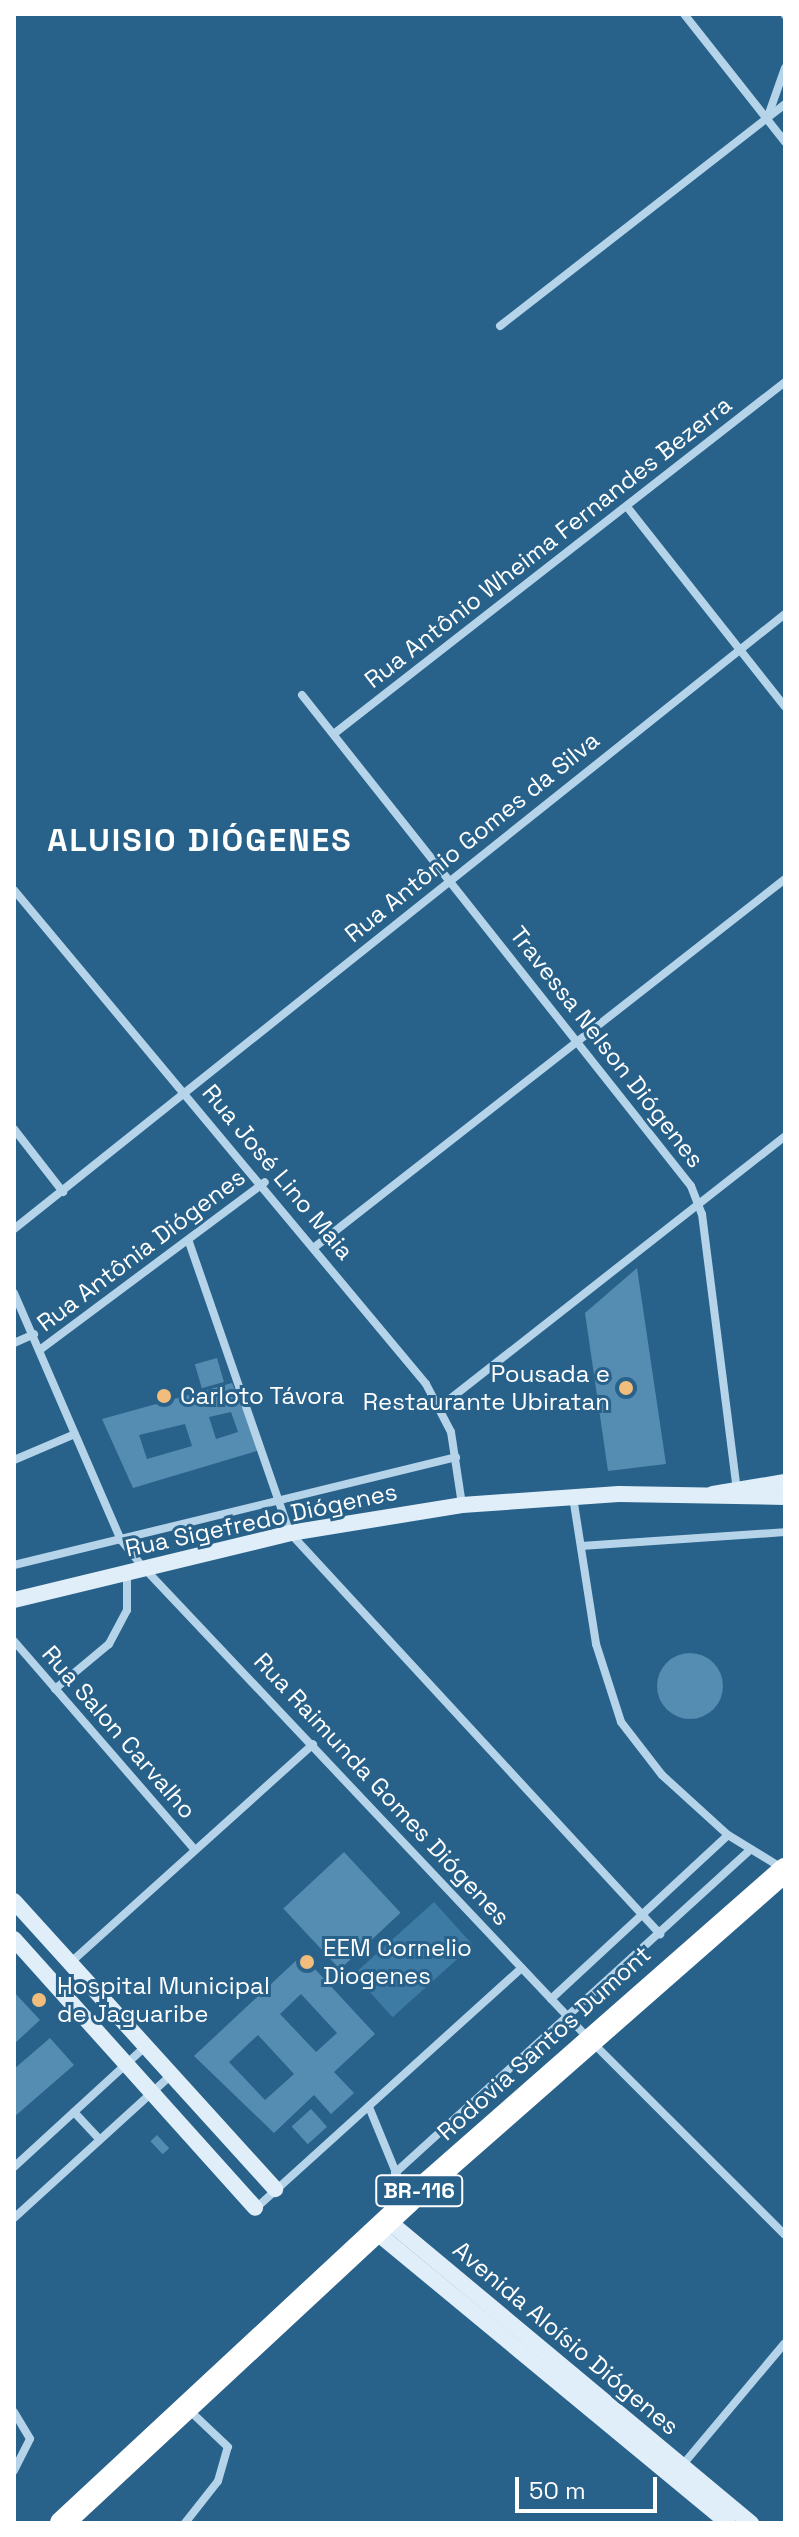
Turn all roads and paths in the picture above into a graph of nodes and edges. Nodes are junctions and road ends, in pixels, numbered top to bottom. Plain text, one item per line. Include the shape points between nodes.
1 (684, 14) edge
2 (785, 68) edge
3 (785, 104) edge
4 (767, 117) junction
5 (785, 142) edge
6 (500, 326) dead end
7 (785, 382) edge
8 (628, 508) junction
9 (785, 614) edge
10 (740, 649) junction
11 (302, 695) dead end
12 (785, 707) edge
13 (335, 733) junction
14 (785, 879) edge
15 (449, 882) junction
16 (14, 890) edge
17 (579, 1040) junction
18 (183, 1092) junction
19 (14, 1129) edge
20 (785, 1136) edge
21 (265, 1182) junction
22 (63, 1192) junction
23 (699, 1203) junction
24 (14, 1229) edge
25 (189, 1242) junction
26 (316, 1246) junction
27 (14, 1293) edge
28 (34, 1334) junction
29 (14, 1343) edge
30 (41, 1349) junction
31 (441, 1406) junction
32 (75, 1434) junction
33 (456, 1457) junction
34 (14, 1460) edge
35 (785, 1482) edge
36 (737, 1491) junction
37 (573, 1496) junction
38 (785, 1497) edge
39 (281, 1502) junction
40 (462, 1505) junction
41 (785, 1532) edge
42 (290, 1533) junction
43 (121, 1540) junction
44 (581, 1546) junction
45 (14, 1565) edge
46 (144, 1568) junction
47 (127, 1572) junction
48 (14, 1600) edge
49 (14, 1641) edge
50 (55, 1689) junction
51 (313, 1744) junction
52 (728, 1835) junction
53 (194, 1849) junction
54 (751, 1849) junction
55 (785, 1870) edge
56 (14, 1901) edge
57 (642, 1914) junction
58 (660, 1934) junction
59 (14, 1939) edge
60 (70, 1963) junction
61 (522, 1968) junction
62 (551, 1999) junction
63 (569, 2018) junction
64 (589, 2039) junction
65 (147, 2046) junction
66 (126, 2064) junction
67 (172, 2074) junction
68 (152, 2091) junction
69 (369, 2107) junction
70 (74, 2112) junction
71 (100, 2140) junction
72 (14, 2167) edge
73 (395, 2173) junction
74 (275, 2189) junction
75 (408, 2201) junction
76 (255, 2208) joint
77 (14, 2218) edge
78 (381, 2225) junction
79 (785, 2235) edge
80 (785, 2343) edge
81 (185, 2407) junction
82 (14, 2412) edge
83 (14, 2471) edge
84 (677, 2471) junction
85 (62, 2523) edge
86 (185, 2523) edge
87 (728, 2523) edge
88 (751, 2523) edge

1 - 4 street
2 - 4 street
3 - 4 street
4 - 5 street
4 - 6 street
7 - 8 street, Rua Antônio Wheima Fernandes Bezerra
8 - 10 street
8 - 13 street, Rua Antônio Wheima Fernandes Bezerra
9 - 10 street, Rua Antônio Gomes da Silva
10 - 12 street
10 - 15 street, Rua Antônio Gomes da Silva
11 - 13 street, Travessa Nelson Diógenes
13 - 15 street, Travessa Nelson Diógenes
14 - 17 street
15 - 17 street, Travessa Nelson Diógenes
15 - 18 street, Rua Antônio Gomes da Silva
16 - 18 street, Rua José Lino Maia
17 - 23 street, Travessa Nelson Diógenes
17 - 26 street
18 - 21 street, Rua José Lino Maia
18 - 22 street, Rua Antônio Gomes da Silva
19 - 22 street
20 - 23 street
21 - 25 street, Rua Antônia Diógenes
21 - 26 street, Rua José Lino Maia
22 - 24 street, Rua Antônio Gomes da Silva
23 - 31 street
23 - 36 street, Travessa Nelson Diógenes
25 - 30 street, Rua Antônia Diógenes
25 - 39 street
26 - 31 street, Rua José Lino Maia
27 - 28 street, Rua Raimunda Gomes Diógenes
28 - 29 street, Rua Antônia Diógenes
28 - 30 street, Rua Raimunda Gomes Diógenes
30 - 32 street, Rua Raimunda Gomes Diógenes
31 - 33 street, Rua José Lino Maia
32 - 34 street
32 - 43 street, Rua Raimunda Gomes Diógenes
33 - 39 street
33 - 40 street, Rua José Lino Maia
35 - 36 street
36 - 37 street, Rua Sigefredo Diógenes
36 - 38 street
37 - 40 street, Rua Sigefredo Diógenes
37 - 44 street
39 - 42 street
39 - 43 street
40 - 42 street, Rua Sigefredo Diógenes
41 - 44 street
42 - 46 street, Rua Sigefredo Diógenes
42 - 57 street
43 - 45 street
43 - 46 street, Rua Raimunda Gomes Diógenes
44 - 52 street via 596,1644 621,1722 662,1775
46 - 47 street, Rua Sigefredo Diógenes
46 - 51 street, Rua Raimunda Gomes Diógenes
47 - 48 street, Rua Sigefredo Diógenes
47 - 50 street via 127,1610 109,1644
49 - 50 street, Rua Salon Carvalho
50 - 53 street, Rua Salon Carvalho
51 - 53 street
51 - 61 street, Rua Raimunda Gomes Diógenes
52 - 54 street
52 - 57 street
53 - 60 street
54 - 55 street
54 - 58 street
55 - 64 highway, Rodovia Santos Dumont / BR-116
56 - 60 street
57 - 58 street
57 - 62 street
58 - 63 street
59 - 66 street
60 - 65 street
61 - 62 street, Rua Raimunda Gomes Diógenes
61 - 69 street
62 - 63 street, Rua Raimunda Gomes Diógenes
63 - 64 street, Rua Raimunda Gomes Diógenes
63 - 73 street
64 - 75 highway, Rodovia Santos Dumont / BR-116
64 - 79 street, Rua Raimunda Gomes Diógenes
65 - 66 street
65 - 67 street
66 - 68 street
66 - 70 street
67 - 68 street
67 - 74 street
68 - 71 street
68 - 76 street
69 - 73 street
69 - 74 street
70 - 71 street
70 - 72 street
71 - 77 street
73 - 75 street
74 - 76 street
75 - 78 highway, Rodovia Santos Dumont / BR-116
78 - 81 highway, Rodovia Santos Dumont / BR-116
78 - 84 street, Avenida Aloísio Diógenes
80 - 84 street
81 - 85 highway, Rodovia Santos Dumont / BR-116
81 - 86 street via 228,2447 218,2481
82 - 83 street via 30,2439
84 - 87 street, Avenida Aloísio Diógenes
84 - 88 street, Avenida Aloísio Diógenes

